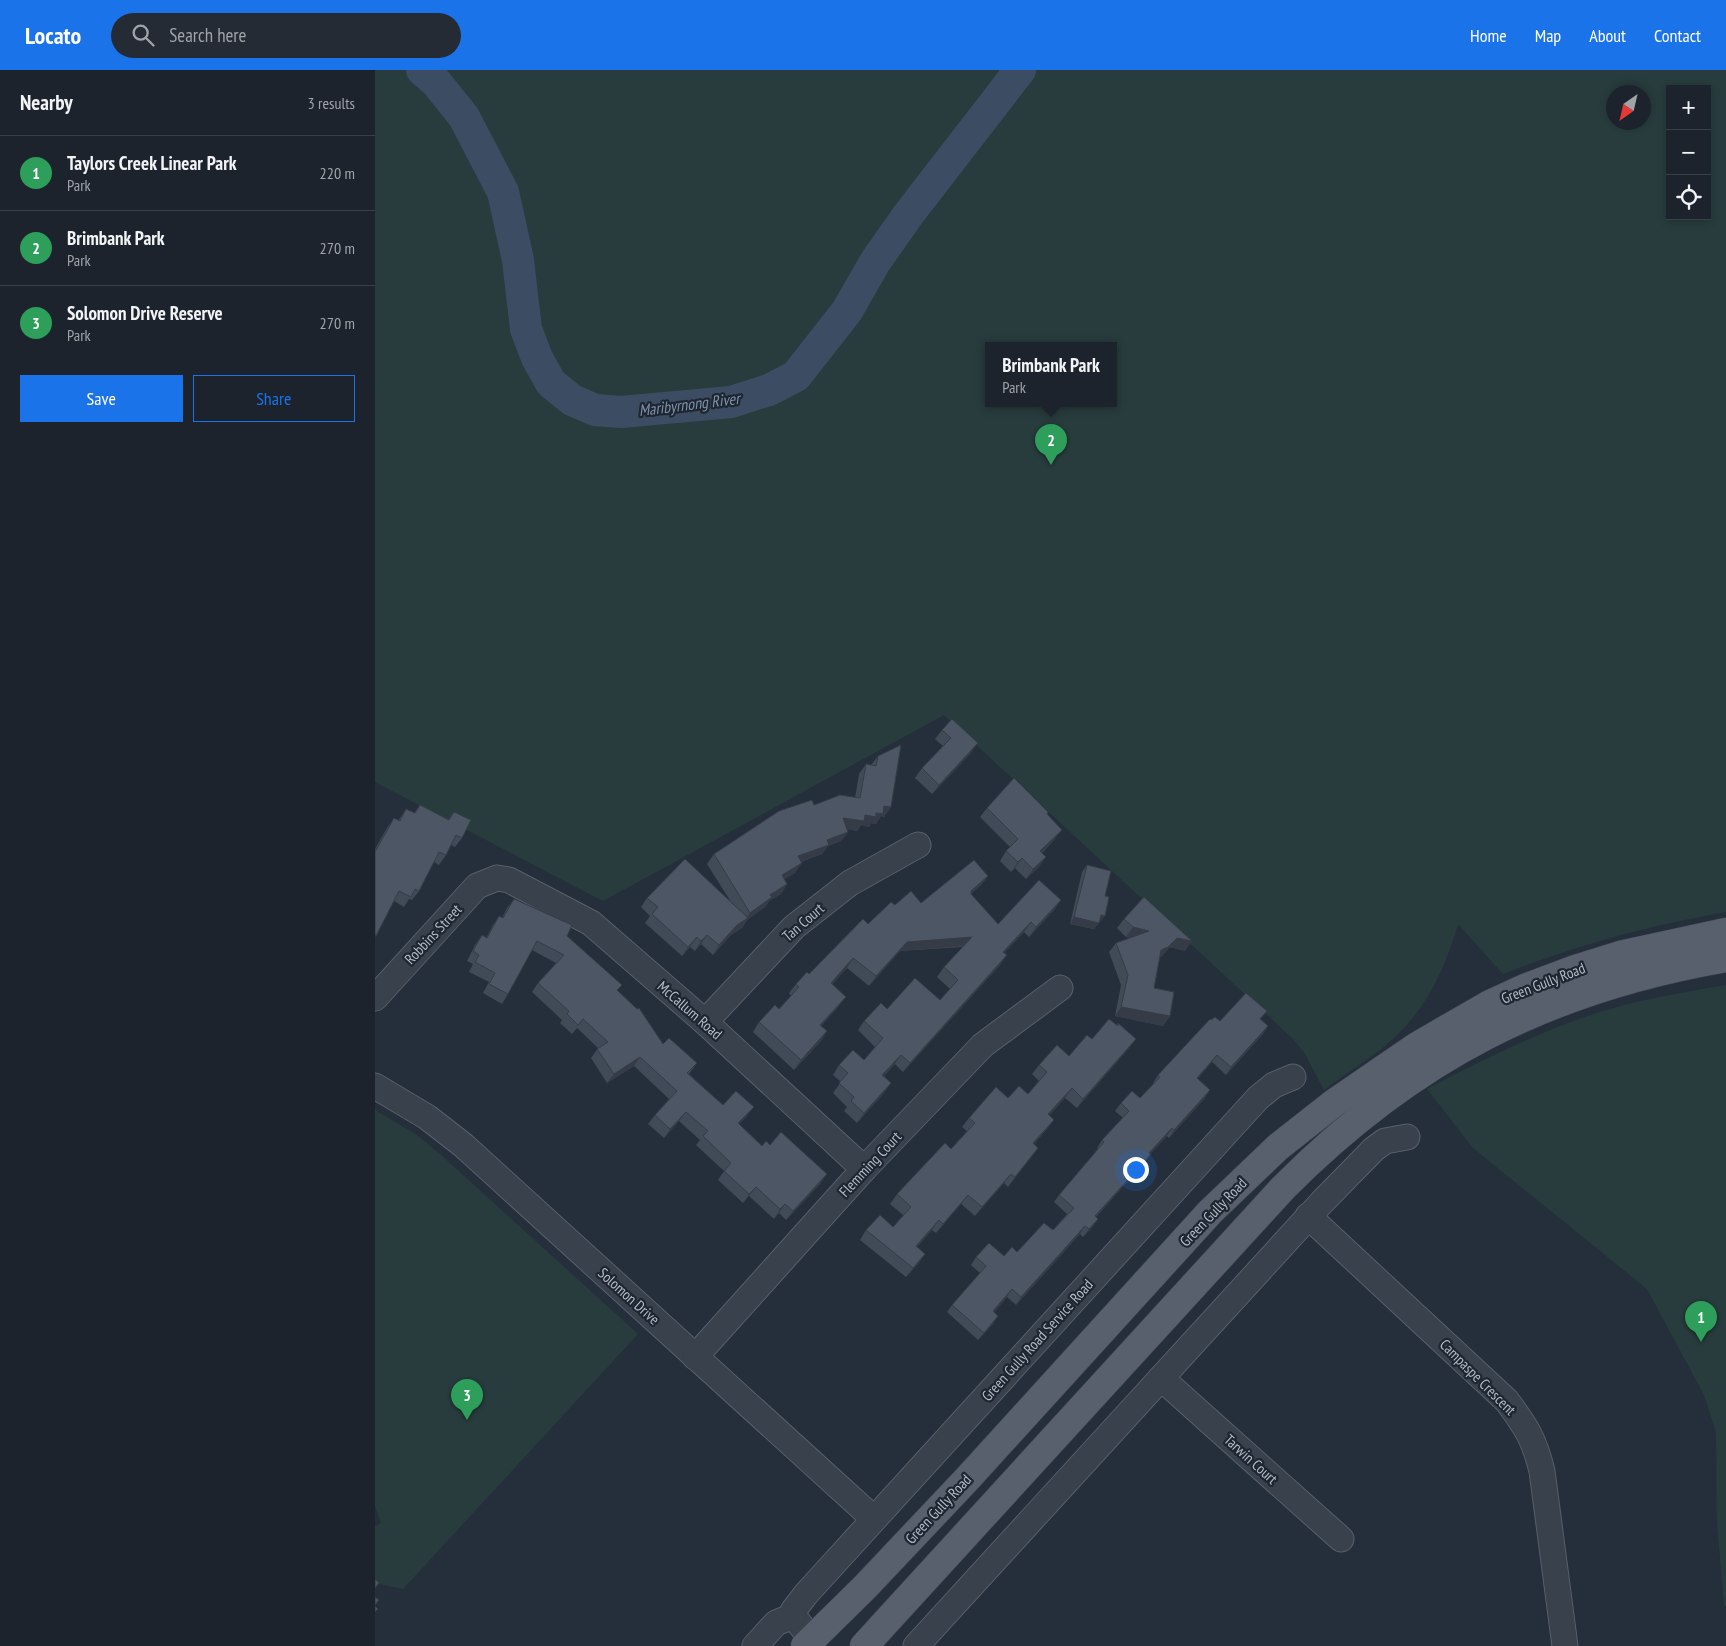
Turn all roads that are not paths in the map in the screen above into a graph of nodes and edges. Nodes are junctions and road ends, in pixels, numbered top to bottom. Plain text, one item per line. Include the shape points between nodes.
1 (918, 845) dead end
2 (497, 878) joint
3 (1726, 932) edge
4 (1726, 958) edge
5 (1060, 988) dead end
6 (375, 998) edge
7 (705, 1022) junction
8 (1293, 1076) dead end
9 (375, 1086) edge
10 (1407, 1137) dead end
11 (865, 1169) junction
12 (1308, 1216) junction
13 (695, 1357) junction
14 (1161, 1378) junction
15 (874, 1519) junction
16 (1341, 1539) dead end
17 (793, 1616) junction
18 (812, 1644) edge
19 (755, 1646) edge
20 (864, 1646) edge
21 (916, 1646) edge
22 (1565, 1646) edge

1 - 7 street, Tan Court via 849,883 794,926
2 - 6 street, Robbins Street via 477,886
2 - 7 street, McCallum Road via 530,889 591,923
3 - 18 main road, Green Gully Road via 1620,955 1527,987 1488,1005 1417,1046 1334,1103 1278,1148 1210,1212
4 - 20 main road, Green Gully Road via 1656,972 1536,1011 1482,1036 1430,1066 1356,1119 1283,1188
5 - 11 street, Flemming Court via 983,1045
7 - 11 street, McCallum Road
8 - 15 street, Green Gully Road Service Road via 1258,1098
9 - 13 street, Solomon Drive via 427,1116 463,1145
10 - 12 street via 1385,1141 1374,1149
11 - 13 street, Flemming Court
12 - 14 street
12 - 22 street, Campaspe Crescent via 1507,1401 1524,1424 1535,1444 1542,1471
13 - 15 street, Solomon Drive
14 - 16 street, Tarwin Court
14 - 21 street
15 - 17 street, Green Gully Road Service Road via 806,1594 793,1611
17 - 18 street
17 - 19 street via 776,1623

